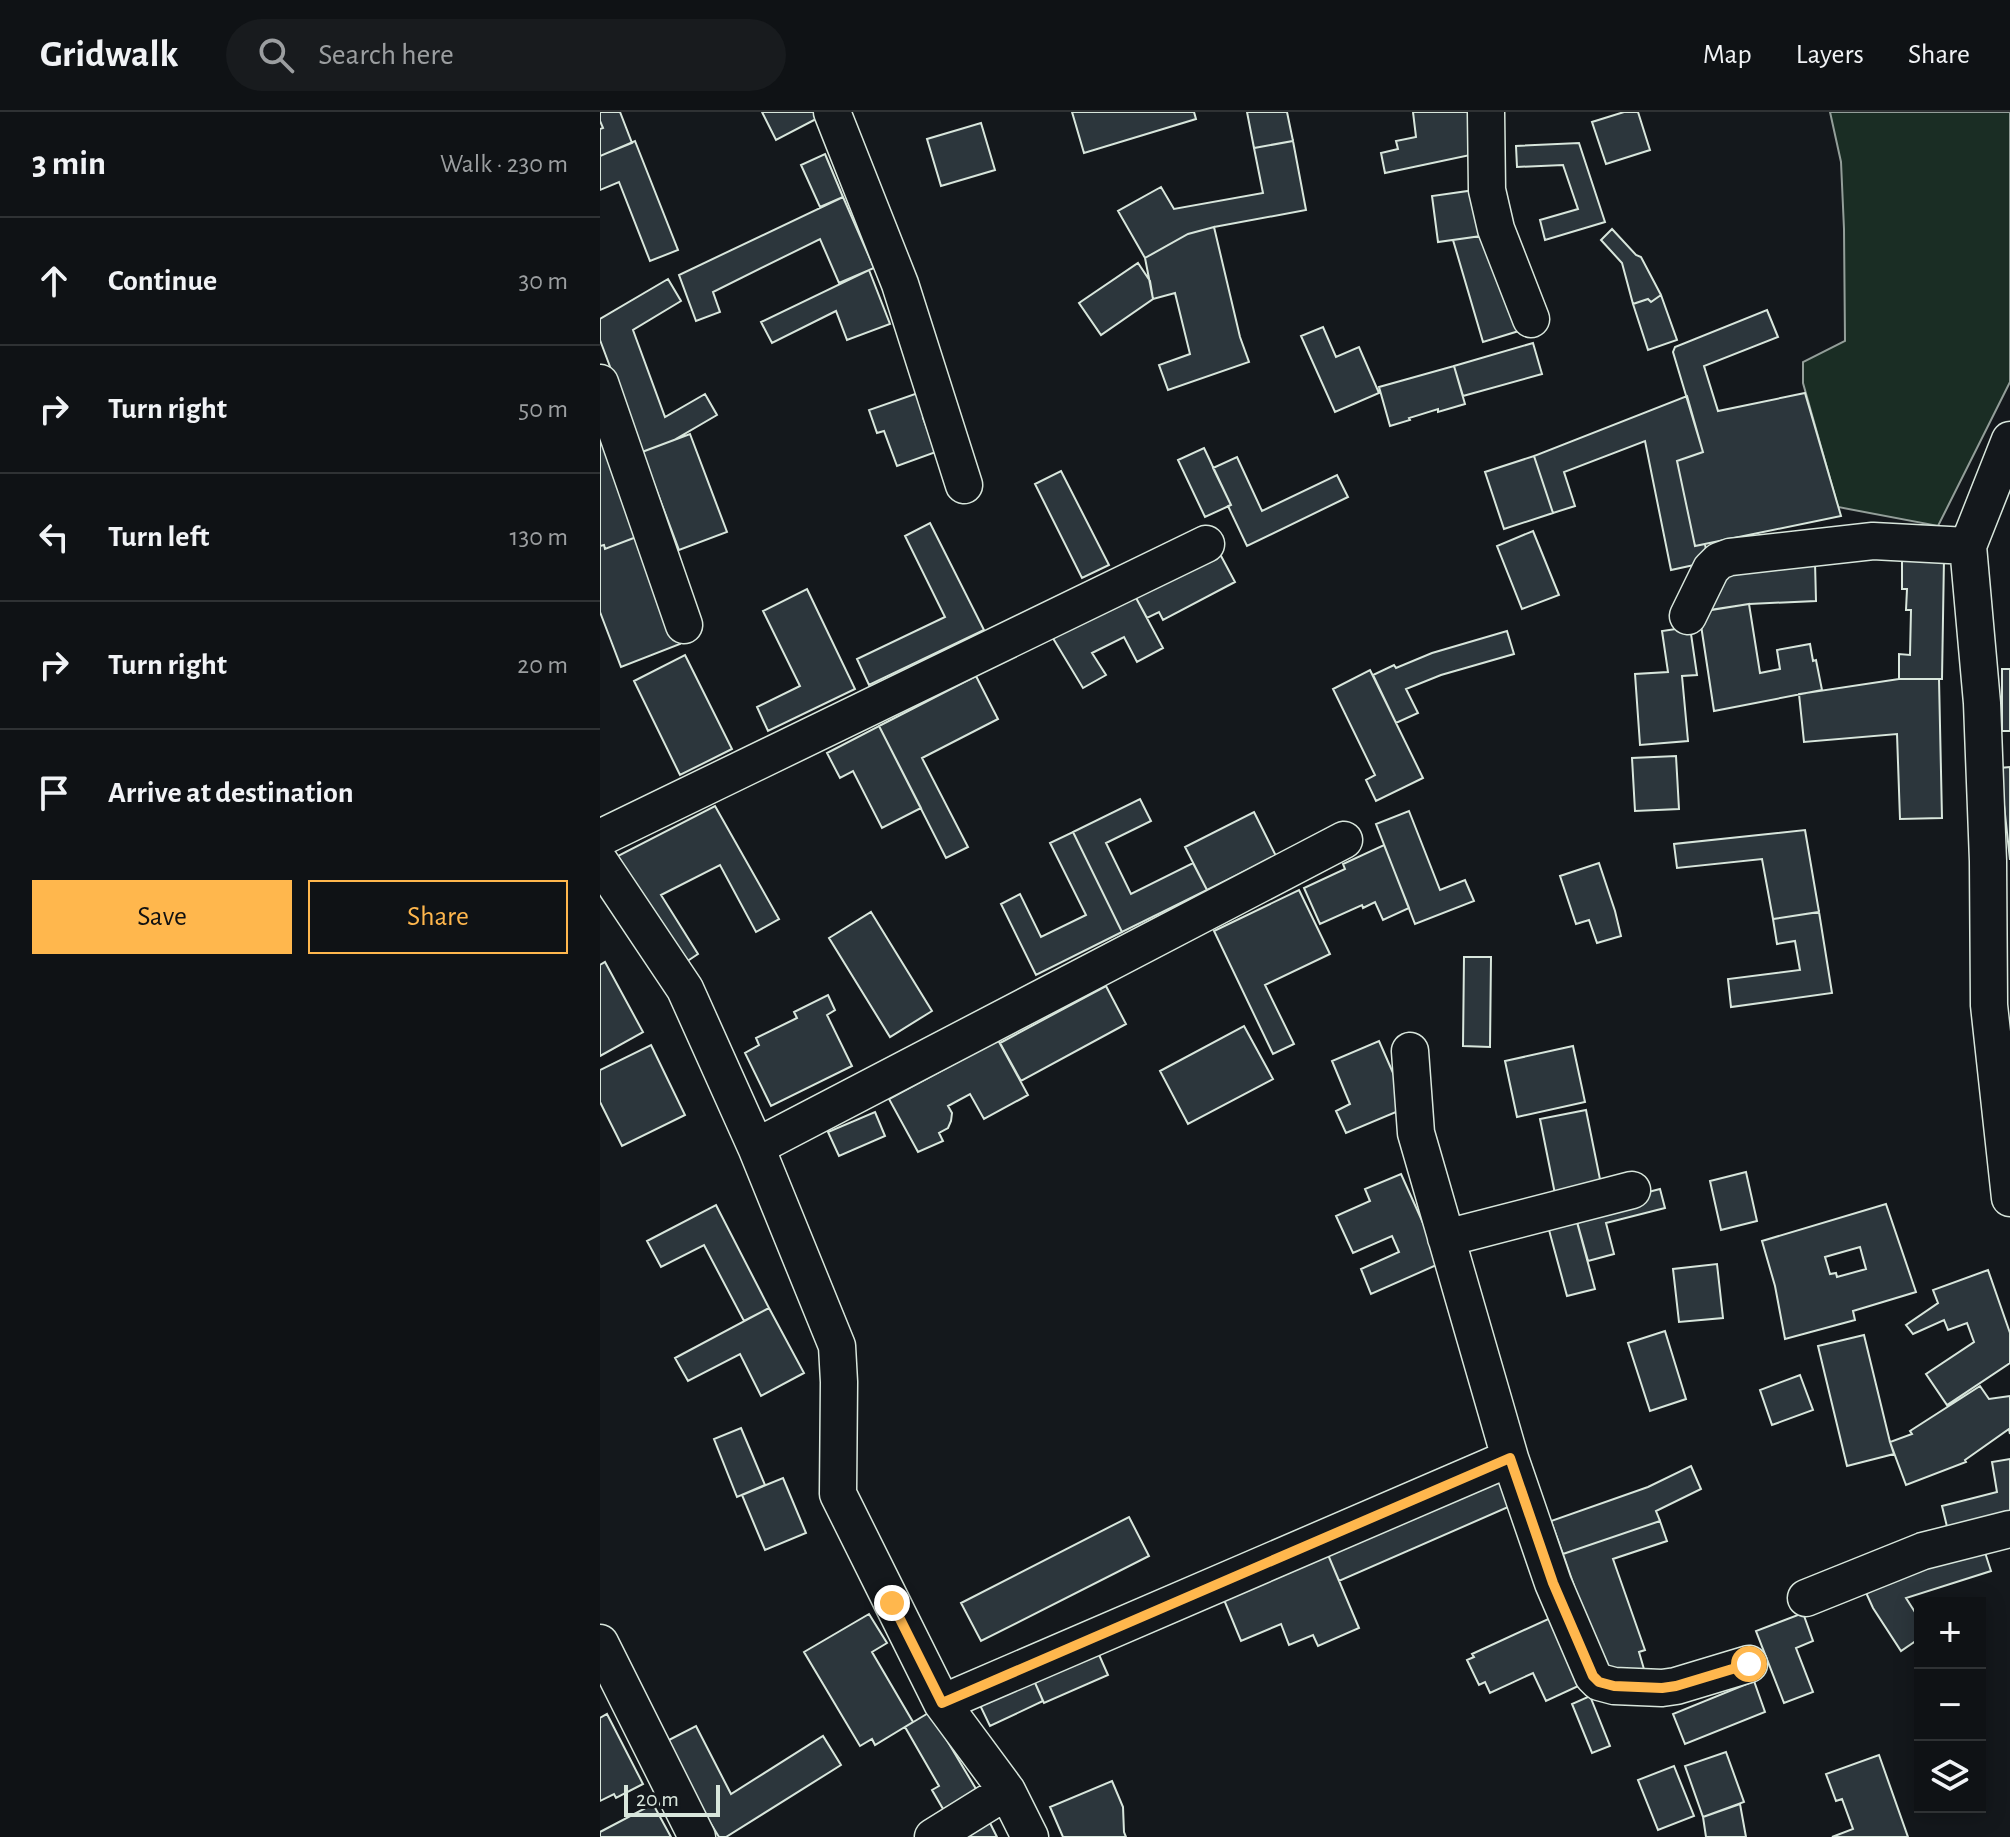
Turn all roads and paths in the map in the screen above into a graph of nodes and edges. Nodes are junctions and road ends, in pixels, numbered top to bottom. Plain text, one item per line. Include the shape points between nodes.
1 (832, 112) edge
2 (1486, 112) edge
3 (1531, 319) dead end
4 (600, 383) edge
5 (2010, 440) edge
6 (964, 485) dead end
7 (1206, 544) dead end
8 (1968, 546) junction
9 (1688, 616) dead end
10 (684, 625) dead end
11 (600, 838) edge
12 (1344, 840) dead end
13 (600, 862) edge
14 (1410, 1051) dead end
15 (756, 1147) junction
16 (1632, 1190) dead end
17 (2010, 1198) edge
18 (1446, 1238) junction
19 (1510, 1458) junction
20 (2010, 1529) edge
21 (1806, 1598) dead end
22 (600, 1643) edge
23 (1749, 1664) dead end
24 (942, 1703) junction
25 (1007, 1791) junction
26 (697, 1837) edge
27 (933, 1837) edge
28 (1030, 1837) edge

1 - 6 street via 900,284
2 - 3 street via 1487,190 1496,229
4 - 10 street
5 - 8 street
7 - 11 street
8 - 9 street via 1873,541 1730,557 1711,569
8 - 17 street via 1982,703 1989,1005
12 - 15 street
13 - 15 street via 685,989
14 - 18 street via 1416,1133
15 - 24 street via 837,1346 838,1494
16 - 18 street
18 - 19 street
19 - 23 street via 1553,1583 1599,1682 1662,1688
19 - 24 street
20 - 21 street via 1923,1551
22 - 26 street
24 - 25 street
25 - 27 street
25 - 28 street

